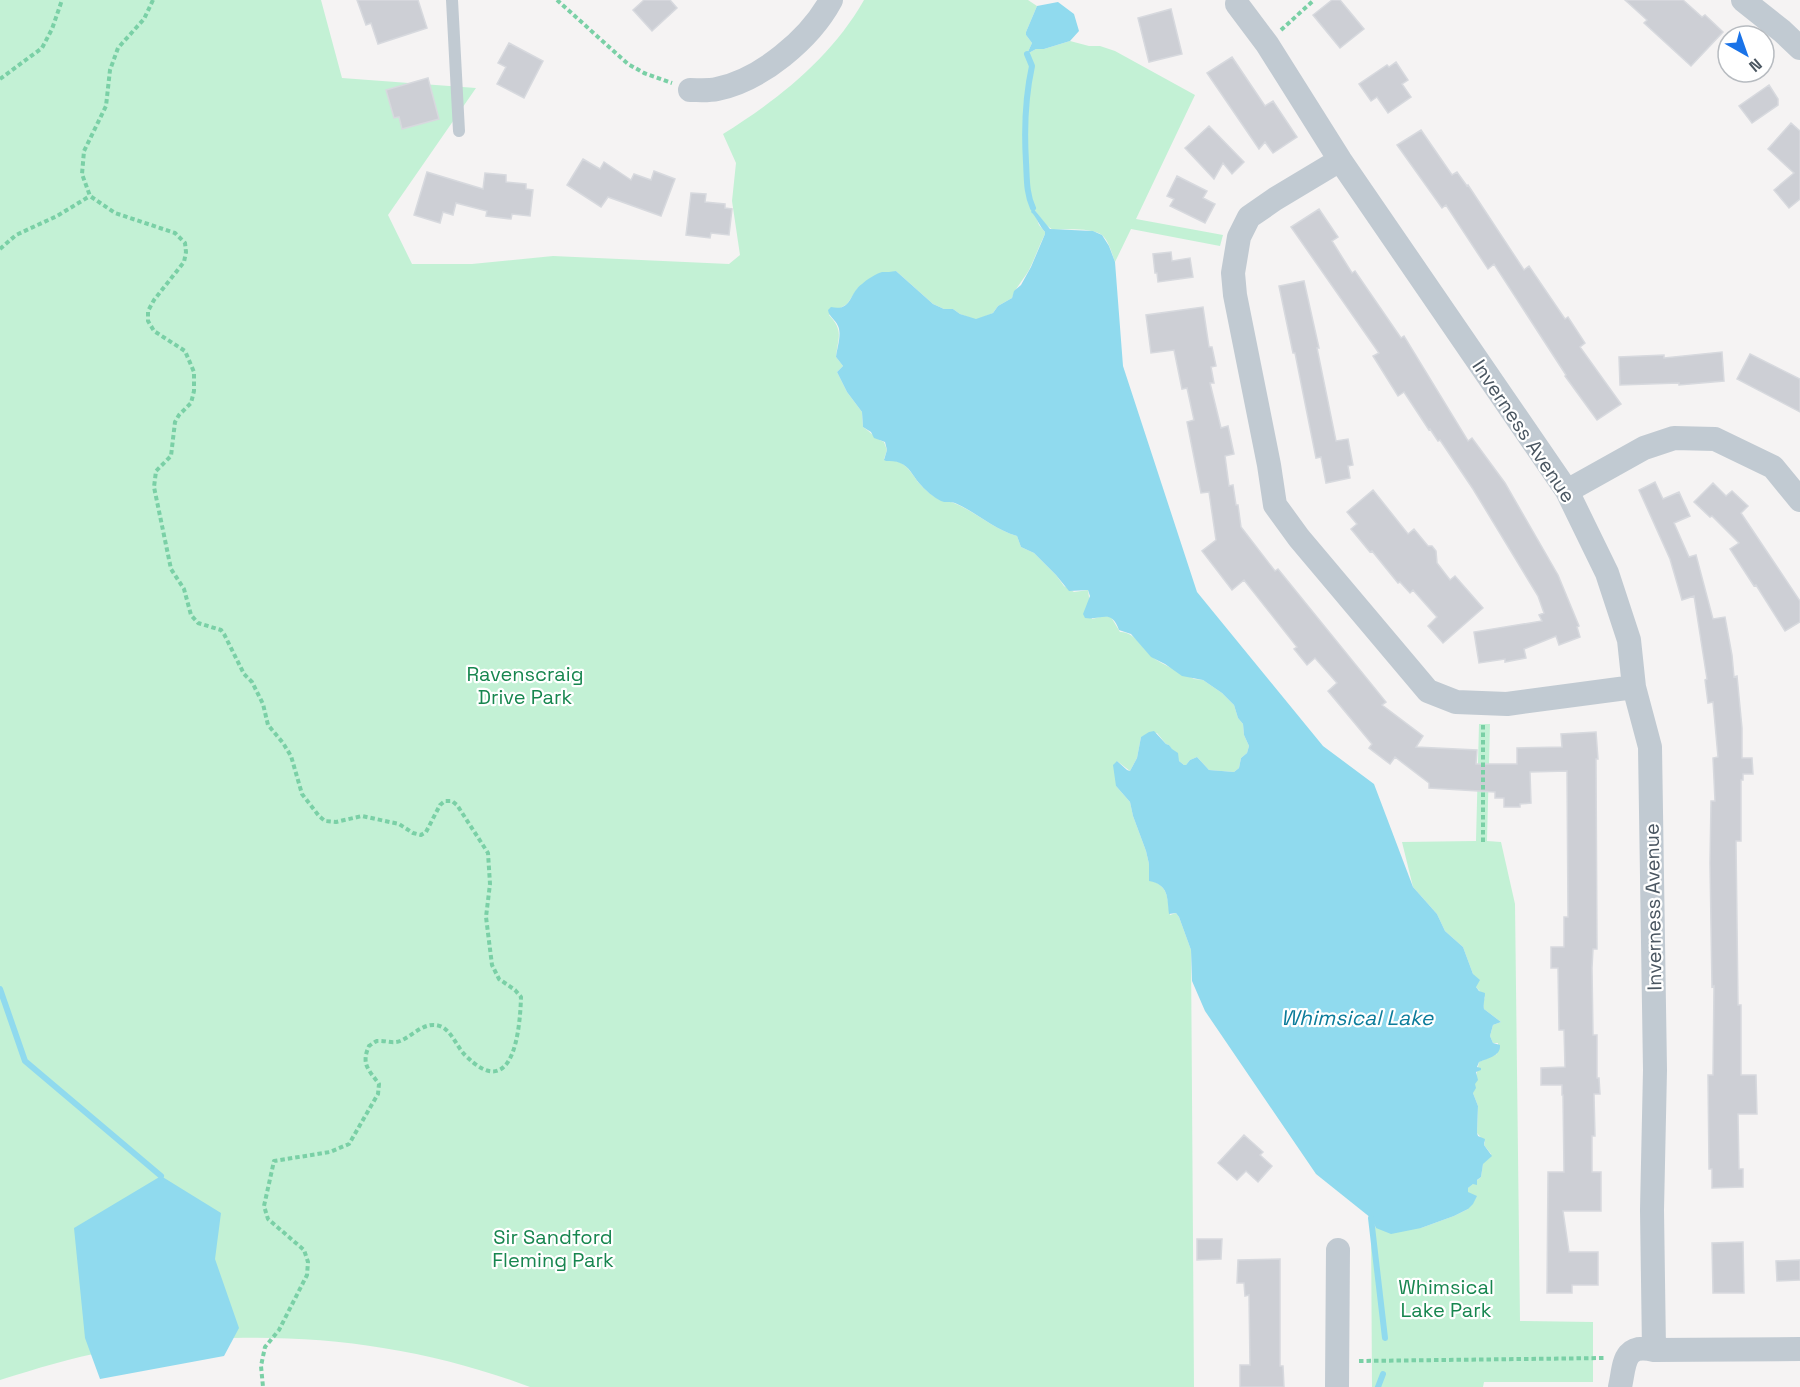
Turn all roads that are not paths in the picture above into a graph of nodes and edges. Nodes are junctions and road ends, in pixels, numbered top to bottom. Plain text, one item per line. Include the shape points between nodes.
1 (452, 0) edge
2 (831, 0) edge
3 (1743, 0) edge
4 (1237, 4) dead end
5 (1800, 48) edge
6 (690, 90) road end
7 (459, 131) dead end
8 (1340, 160) junction
9 (1567, 491) junction
10 (1800, 500) edge
11 (1634, 687) junction
12 (1338, 1250) dead end
13 (1800, 1349) edge
14 (1654, 1350) junction
15 (1337, 1387) edge
16 (1620, 1387) edge

1 - 7 lane
2 - 6 street via 800,41 758,72 717,89
3 - 5 street
4 - 8 street, Inverness Avenue
8 - 9 street, Inverness Avenue
8 - 11 street via 1249,217 1239,237 1233,273 1236,296 1275,505 1428,691 1456,702 1507,704
9 - 10 street via 1644,448 1674,438 1715,439 1773,467
9 - 11 street, Inverness Avenue via 1607,573 1629,640
11 - 14 street, Inverness Avenue via 1650,747
12 - 15 street
13 - 14 street
14 - 16 street via 1642,1348 1625,1358

